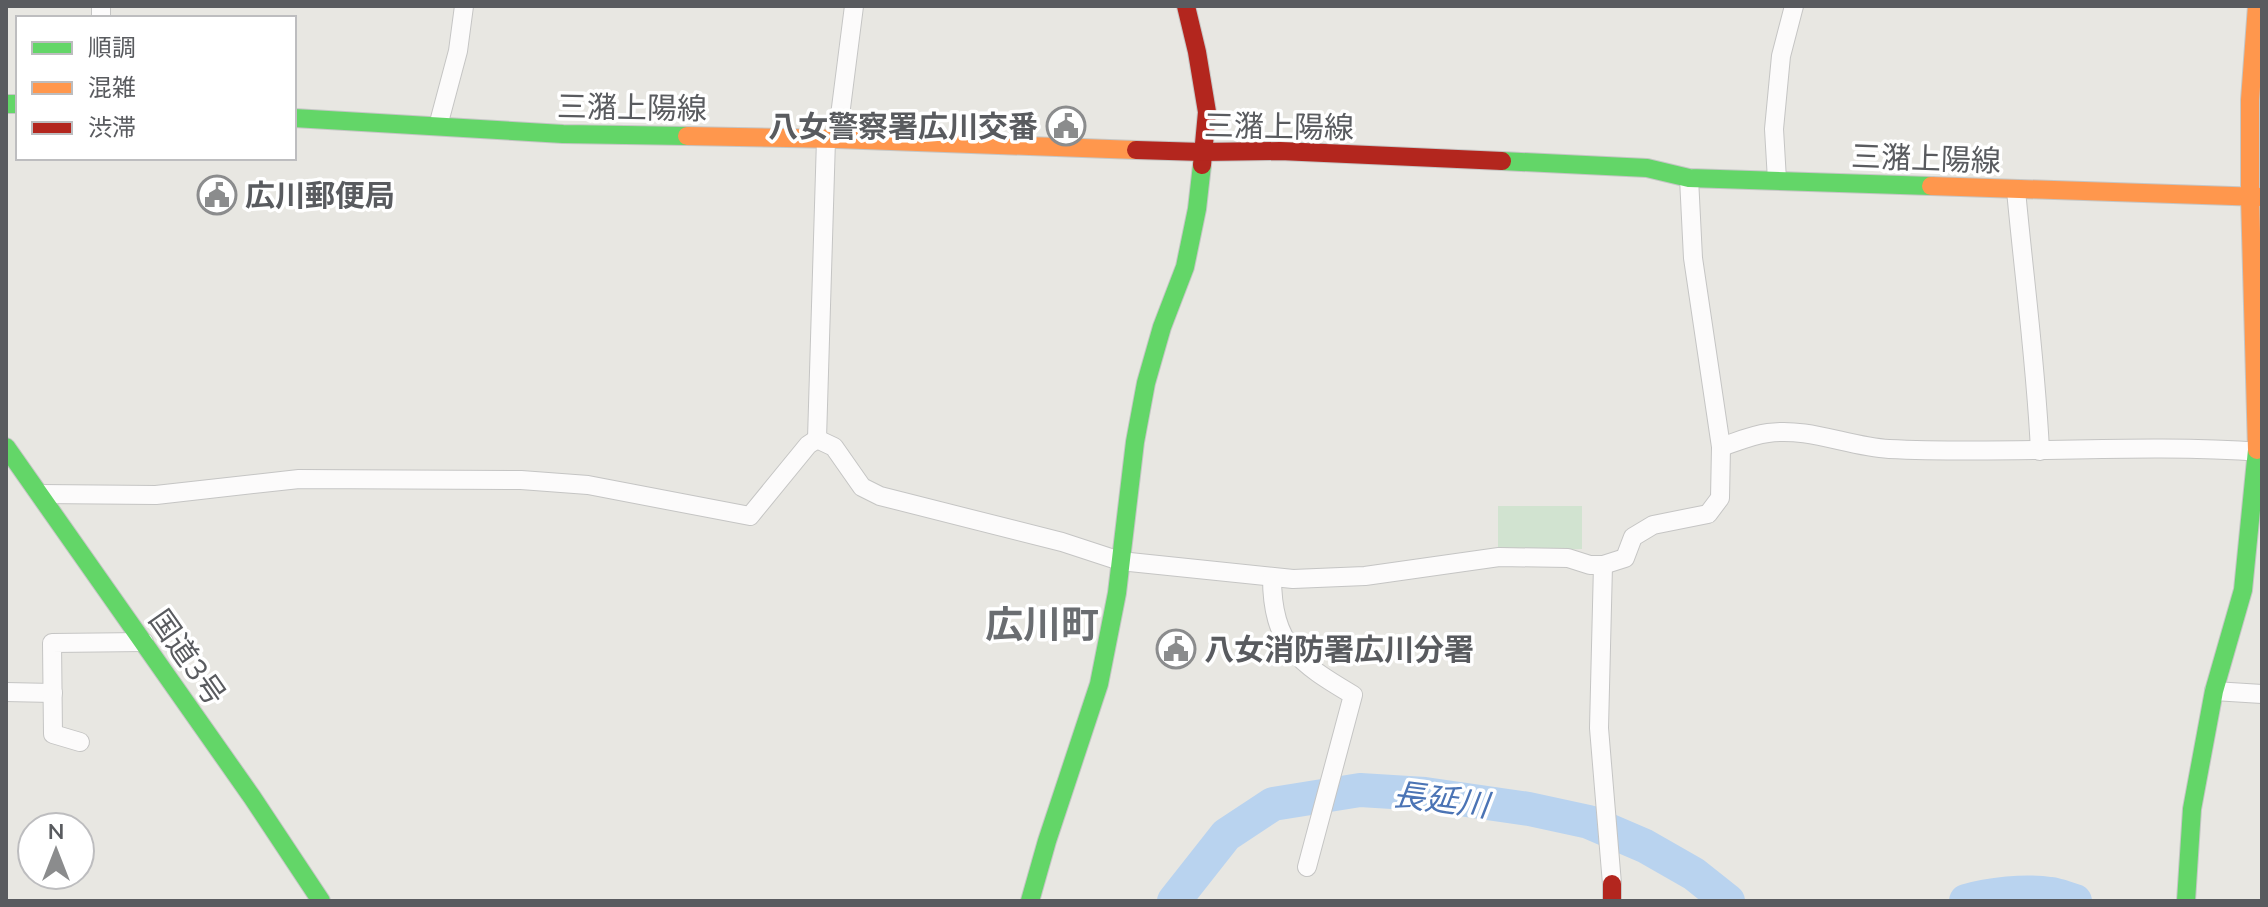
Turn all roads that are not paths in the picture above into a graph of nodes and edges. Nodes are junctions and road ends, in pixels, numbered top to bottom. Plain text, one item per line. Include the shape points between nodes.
1 (464, 6) edge
2 (854, 6) edge
3 (1186, 6) edge
4 (1794, 6) edge
5 (2257, 6) edge
6 (296, 118) edge
7 (438, 126) junction
8 (831, 139) junction
9 (1202, 152) junction
10 (1689, 178) junction
11 (1777, 180) junction
12 (2016, 190) junction
13 (2256, 197) edge
14 (817, 439) junction
15 (6, 447) edge
16 (1721, 447) junction
17 (2040, 451) junction
18 (2260, 452) edge
19 (29, 486) junction
20 (1120, 561) junction
21 (1603, 565) junction
22 (1272, 577) junction
23 (144, 642) junction
24 (2214, 691) junction
25 (6, 692) edge
26 (53, 693) junction
27 (2262, 694) edge
28 (80, 742) dead end
29 (1307, 867) dead end
30 (1612, 892) edge
31 (321, 901) edge
32 (1030, 901) edge
33 (2186, 901) edge

1 - 7 street
2 - 8 street
3 - 9 main road via 1207,112
4 - 11 street via 1781,56 1774,129
5 - 13 main road via 2250,100
6 - 7 main road, 三潴上陽線
7 - 8 main road, 三潴上陽線
8 - 9 main road, 三潴上陽線
8 - 14 street
9 - 10 main road, 三潴上陽線 via 1647,168
9 - 20 main road via 1185,267 1146,383
10 - 11 main road, 三潴上陽線
10 - 16 street via 1693,258
11 - 12 main road, 三潴上陽線
12 - 13 main road, 三潴上陽線
12 - 17 street
13 - 18 main road
14 - 19 street via 750,516 588,485 521,480 299,479 156,495
14 - 20 street via 834,447 862,487 880,496
15 - 19 main road, 国道3号
16 - 17 street via 1768,433 1804,433 1885,449
16 - 21 street via 1720,498 1708,514 1653,525 1633,537 1625,558
17 - 18 street
18 - 24 main road via 2243,590
19 - 23 main road, 国道3号
20 - 22 street
20 - 32 main road via 1099,684
21 - 22 street via 1568,558 1499,557 1365,576
21 - 30 street via 1599,728
22 - 29 street via 1280,631 1297,657 1353,695
23 - 26 street via 52,643
23 - 31 main road, 国道3号
24 - 27 street
24 - 33 main road via 2192,809
25 - 26 street
26 - 28 street via 53,734

